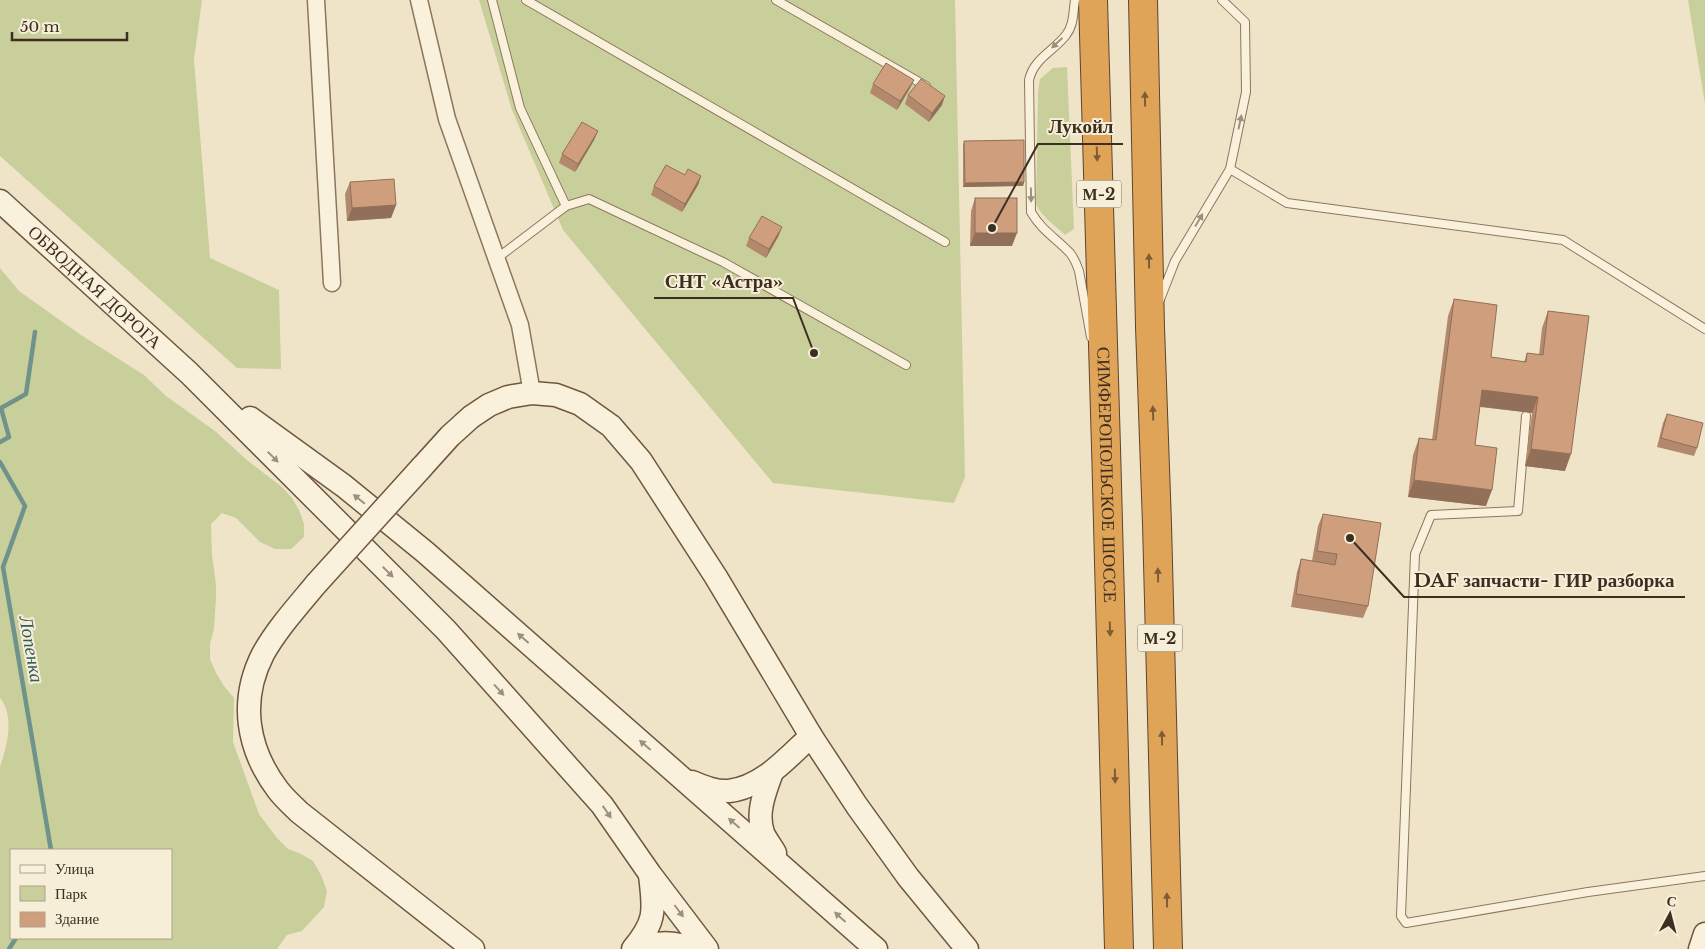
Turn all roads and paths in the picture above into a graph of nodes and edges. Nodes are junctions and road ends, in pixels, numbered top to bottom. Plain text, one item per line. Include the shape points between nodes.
1 (316, 0) edge
2 (418, 0) edge
3 (492, 0) edge
4 (526, 0) edge
5 (776, 0) edge
6 (1075, 0) edge
7 (1093, 0) edge
8 (1143, 0) edge
9 (1222, 0) edge
10 (936, 92) edge
11 (1230, 169) junction
12 (0, 201) edge
13 (566, 206) junction
14 (945, 242) dead end
15 (496, 259) junction
16 (332, 283) dead end
17 (1150, 327) junction
18 (1705, 330) edge
19 (1093, 345) dead end
20 (1096, 353) dead end
21 (906, 364) dead end
22 (189, 373) junction
23 (1105, 388) junction
24 (532, 393) junction
25 (1526, 416) dead end
26 (811, 736) junction
27 (772, 772) junction
28 (682, 777) junction
29 (784, 867) junction
30 (650, 874) junction
31 (1705, 876) edge
32 (1705, 934) edge
33 (473, 949) edge
34 (634, 949) edge
35 (691, 949) edge
36 (708, 949) edge
37 (876, 949) edge
38 (967, 949) edge
39 (1119, 949) edge
40 (1168, 949) edge
41 (1700, 949) edge

1 - 16 street
2 - 15 street via 447,119
3 - 13 lane via 520,108
4 - 14 lane
5 - 10 lane
6 -> 19 lane via 1072,24 1034,65 1028,80 1031,212 1038,224 1075,262
7 -> 23 highway, СИМФЕРОПОЛЬСКОЕ ШОССЕ / М-2
17 -> 8 highway, М-2
11 -> 9 lane via 1246,92 1245,22
17 -> 11 lane via 1175,261
11 - 18 lane via 1287,203 1563,240
12 - 22 main road, ОБВОДНАЯ ДОРОГА
13 - 15 lane
13 - 21 lane via 588,199 714,257
15 - 24 street via 520,325
40 -> 17 highway, М-2
20 - 23 lane
28 -> 22 main road via 425,552 344,486
22 -> 30 main road via 446,630 602,805
23 -> 39 highway, СИМФЕРОПОЛЬСКОЕ ШОССЕ / М-2
24 - 26 main road via 556,395 580,404 611,426 641,461 716,577
24 - 33 main road, bridge via 508,397 489,405 450,436 316,584 280,627 263,655 248,708 257,753 279,792
25 - 31 lane via 1518,511 1431,515 1415,554 1401,916 1406,924 1588,892
26 - 27 main road
26 - 38 main road via 908,877
27 - 28 main road via 752,784 729,791 708,788
27 - 29 main road via 762,800 760,818 764,834
29 -> 28 main road
37 -> 29 main road
30 - 34 main road via 652,919 646,934
30 -> 36 main road
32 - 41 main road
34 - 35 main road via 651,943 669,942

